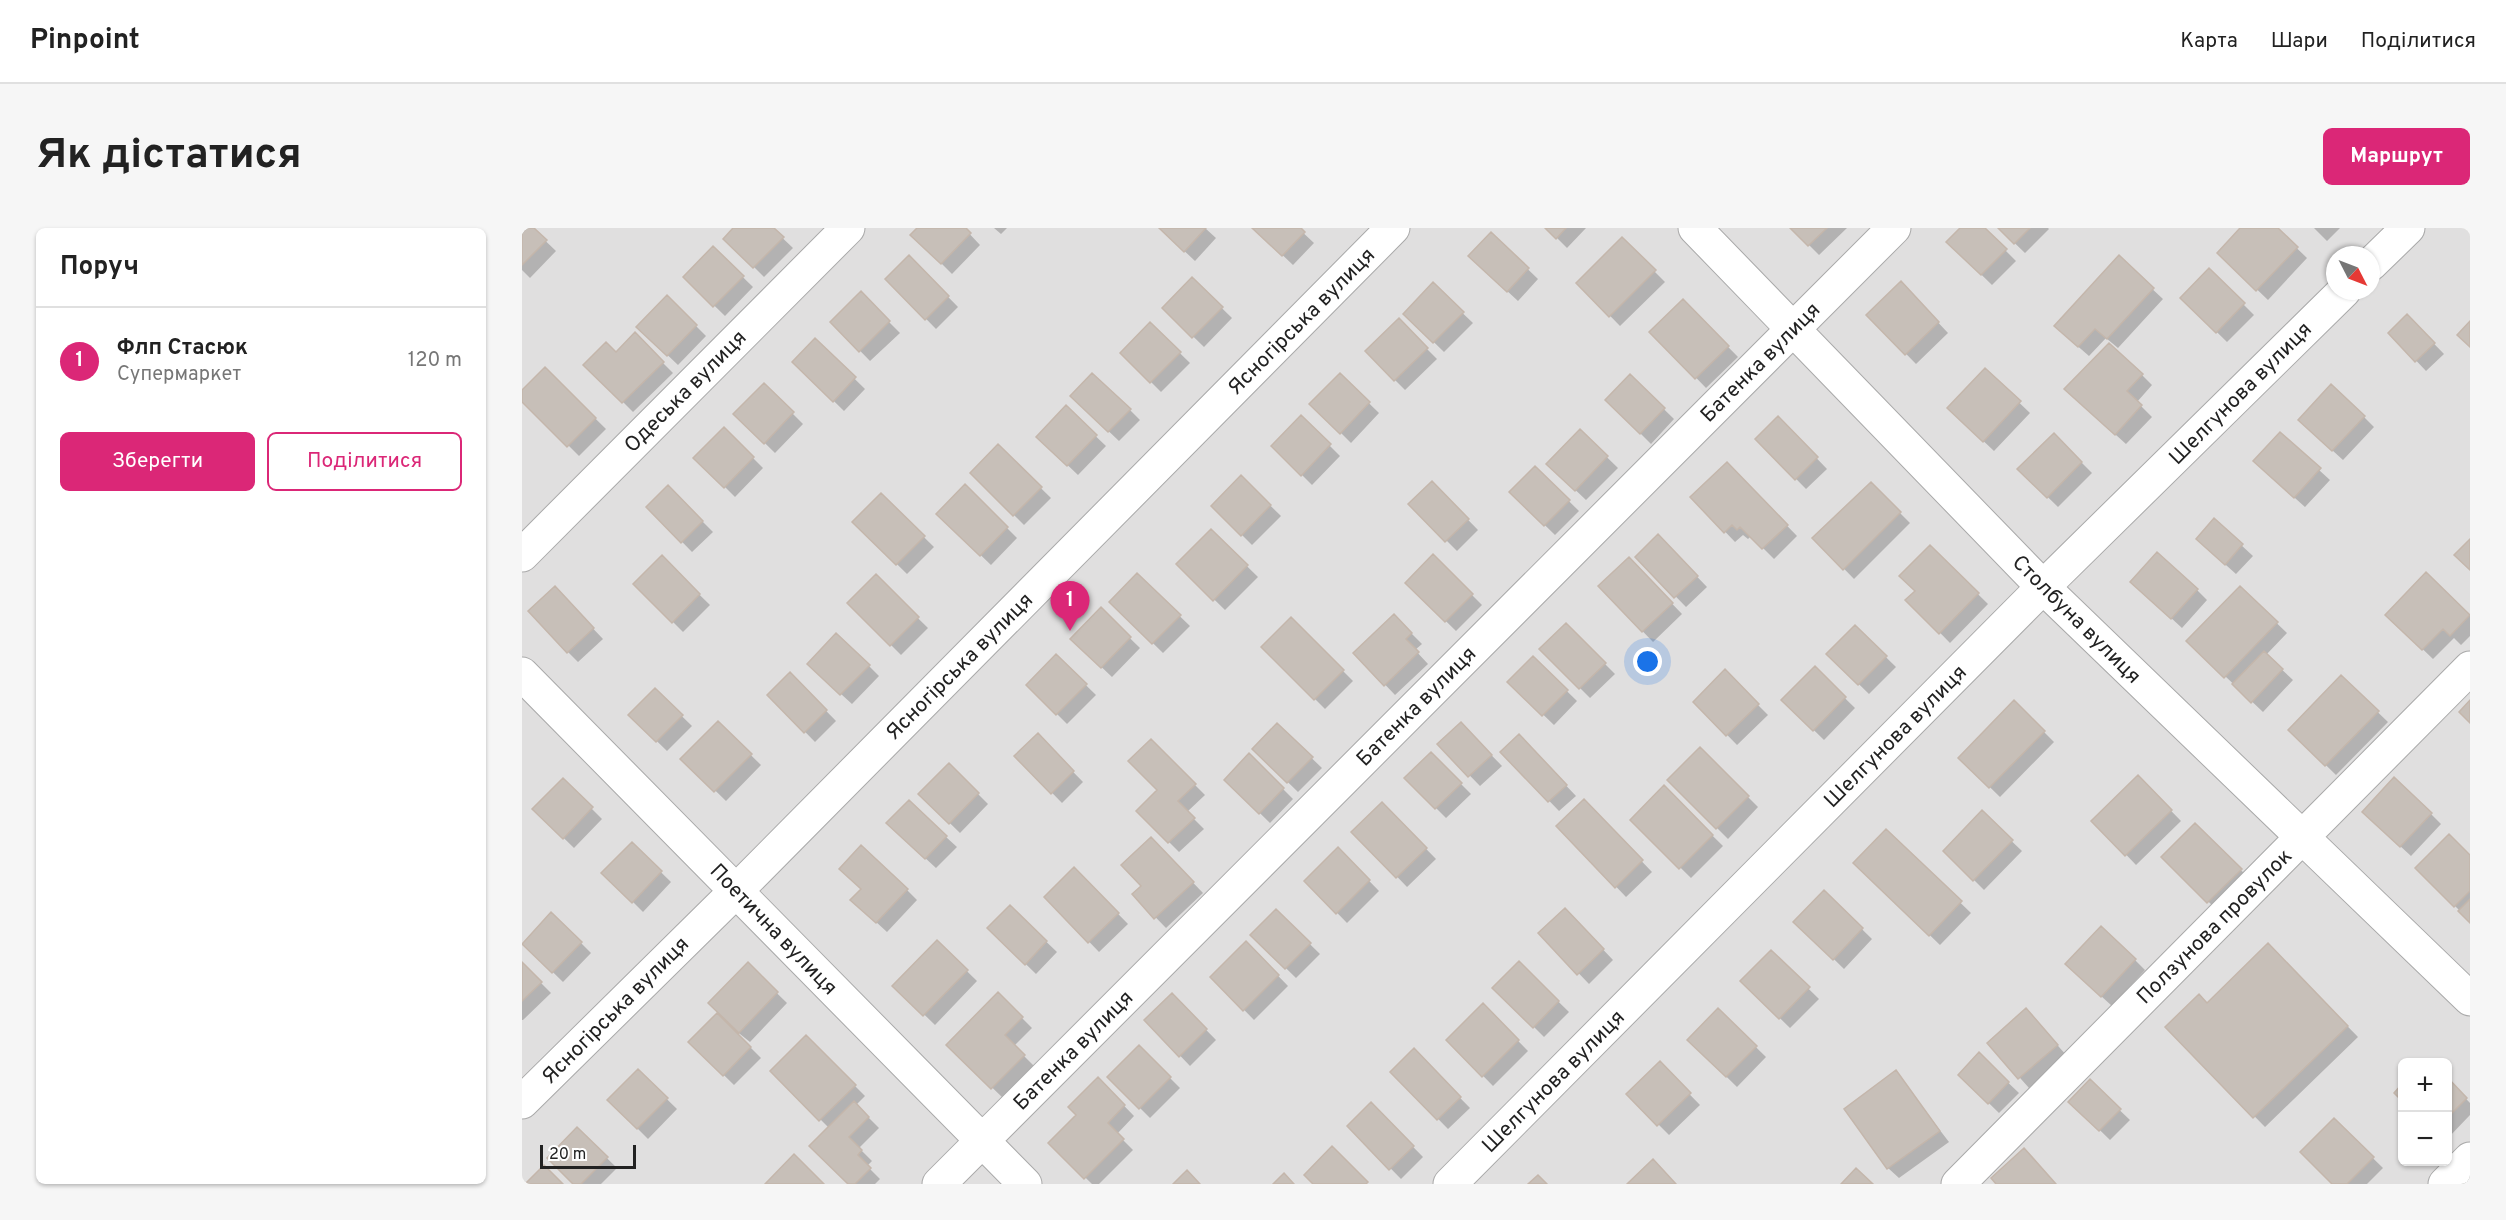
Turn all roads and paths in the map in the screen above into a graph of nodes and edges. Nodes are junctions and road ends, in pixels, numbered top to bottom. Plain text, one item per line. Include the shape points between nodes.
1 (848, 228) edge
2 (1393, 228) edge
3 (1695, 228) edge
4 (1894, 228) edge
5 (2408, 228) edge
6 (2380, 255) edge
7 (2335, 300) edge
8 (1792, 329) junction
9 (522, 555) edge
10 (2043, 587) junction
11 (2470, 668) edge
12 (522, 674) edge
13 (2302, 838) junction
14 (737, 890) junction
15 (2470, 999) edge
16 (522, 1102) edge
17 (982, 1141) junction
18 (2470, 1159) edge
19 (939, 1184) edge
20 (1025, 1184) edge
21 (1450, 1184) edge
22 (1958, 1184) edge
23 (2445, 1184) edge

1 - 9 street, Одеська вулиця
2 - 14 street, Ясногірська вулиця
3 - 8 street, Столбуна вулиця
4 - 8 street, Батенка вулиця
5 - 6 street
7 - 10 street, Шелгунова вулиця
8 - 10 street, Столбуна вулиця
8 - 17 street, Батенка вулиця
10 - 13 street, Столбуна вулиця
10 - 21 street, Шелгунова вулиця
11 - 13 street, Ползунова провулок
12 - 14 street, Поетична вулиця
13 - 15 street, Столбуна вулиця
13 - 22 street, Ползунова провулок
14 - 16 street, Ясногірська вулиця
14 - 17 street, Поетична вулиця
17 - 19 street, Батенка вулиця
17 - 20 street, Поетична вулиця
18 - 23 street

